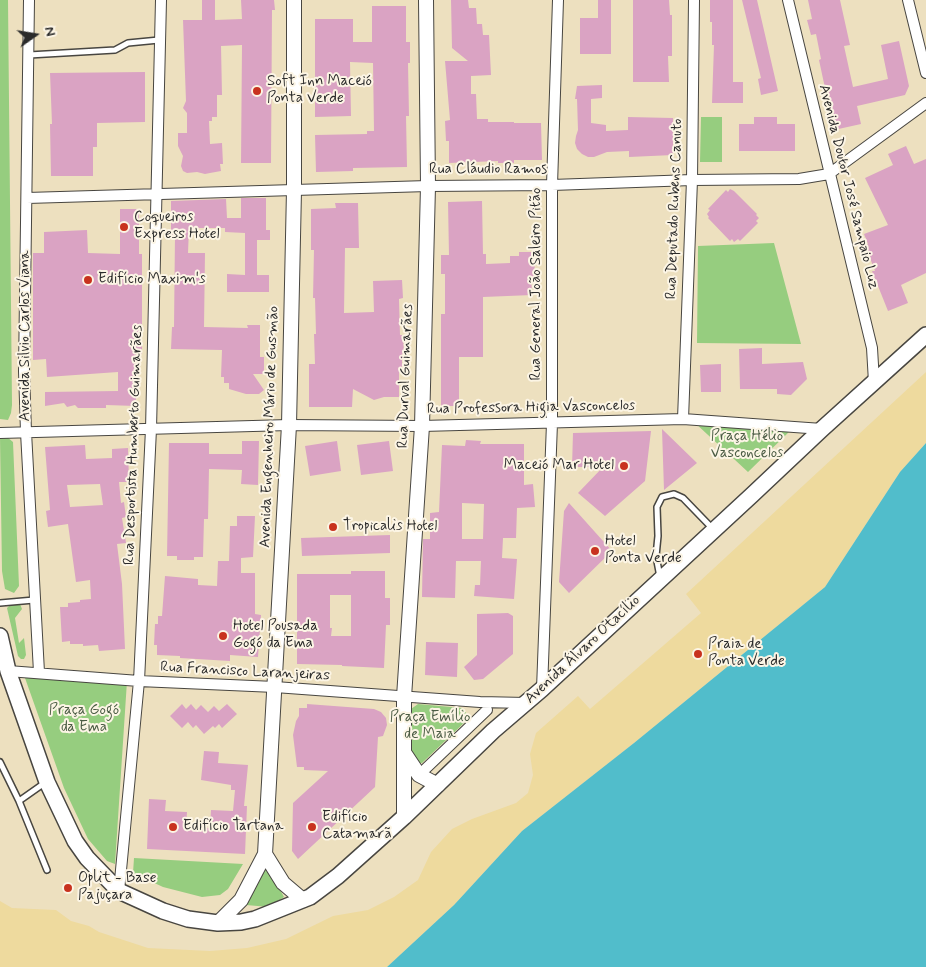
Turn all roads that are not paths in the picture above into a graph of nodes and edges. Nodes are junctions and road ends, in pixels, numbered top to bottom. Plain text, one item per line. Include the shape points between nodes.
1 (29, 0) edge
2 (160, 0) edge
3 (294, 0) edge
4 (426, 0) edge
5 (558, 0) edge
6 (694, 0) edge
7 (788, 0) edge
8 (908, 0) edge
9 (160, 40) junction
10 (29, 55) junction
11 (926, 73) edge
12 (926, 103) edge
13 (829, 174) junction
14 (692, 180) junction
15 (552, 185) junction
16 (428, 186) junction
17 (294, 190) junction
18 (155, 194) junction
19 (27, 198) junction
20 (926, 335) edge
21 (874, 382) junction
22 (683, 419) junction
23 (552, 423) junction
24 (289, 425) junction
25 (422, 426) junction
26 (151, 429) junction
27 (822, 429) junction
28 (26, 432) junction
29 (0, 433) edge
30 (714, 530) junction
31 (661, 579) junction
32 (34, 600) junction
33 (0, 603) edge
34 (0, 636) edge
35 (8, 671) junction
36 (39, 672) junction
37 (139, 681) junction
38 (274, 687) junction
39 (542, 688) junction
40 (404, 697) junction
41 (480, 702) junction
42 (526, 702) junction
43 (487, 710) junction
44 (493, 731) junction
45 (404, 753) junction
46 (0, 762) edge
47 (419, 775) junction
48 (47, 782) junction
49 (438, 785) junction
50 (19, 801) junction
51 (404, 818) junction
52 (265, 854) junction
53 (47, 870) dead end
54 (119, 890) junction
55 (303, 900) junction
56 (218, 923) junction

1 - 10 street, Avenida Silvio Carlos Viana
2 - 9 street, Rua Desportista Humberto Guimarães
3 - 17 street, Avenida Engenheiro Mário de Gusmão
4 - 16 street, Rua Durval Guimarães
5 - 15 street, Rua General João Saleiro Pitão
6 - 14 street, Rua Deputado Rubens Canuto
7 - 13 street, Avenida Doutor José Sampaio Luz
8 - 11 street
9 - 10 lane via 128,43 115,50
9 - 18 street, Rua Desportista Humberto Guimarães
10 - 19 street, Avenida Silvio Carlos Viana
12 - 13 street, Rua Cláudio Ramos
13 - 14 street, Rua Cláudio Ramos via 799,179
13 - 21 street, Avenida Doutor José Sampaio Luz via 872,348
14 - 15 street, Rua Cláudio Ramos
14 - 22 street, Rua Deputado Rubens Canuto
15 - 16 street, Rua Cláudio Ramos
15 - 23 street, Rua General João Saleiro Pitão
16 - 17 street, Rua Cláudio Ramos
16 - 25 street, Rua Durval Guimarães
17 - 18 street, Rua Cláudio Ramos
17 - 24 street, Avenida Engenheiro Mário de Gusmão
18 - 19 street, Rua Cláudio Ramos
18 - 26 street, Rua Desportista Humberto Guimarães
19 - 28 street, Avenida Silvio Carlos Viana
20 - 21 main road, Avenida Álvaro Otacílio
21 - 27 main road, Avenida Álvaro Otacílio
22 - 23 street, Rua Professora Higia Vasconcelos
22 - 27 street, Rua Professora Higia Vasconcelos
23 - 25 street, Rua Professora Higia Vasconcelos
23 - 39 street, Rua General João Saleiro Pitão
24 - 25 street, Rua Professora Higia Vasconcelos
24 - 26 street, Rua Professora Higia Vasconcelos
24 - 38 street, Avenida Engenheiro Mário de Gusmão
25 - 40 street, Rua Durval Guimarães
26 - 28 street, Rua Professora Higia Vasconcelos
26 - 37 street, Rua Desportista Humberto Guimarães
27 - 30 main road, Avenida Álvaro Otacílio
28 - 29 street, Rua Professora Higia Vasconcelos
28 - 32 street, Avenida Silvio Carlos Viana
30 - 31 main road, Avenida Álvaro Otacílio
30 - 31 lane via 683,498 674,494 662,497 657,507 656,556
31 - 39 main road, Avenida Álvaro Otacílio
32 - 33 lane
32 - 36 street, Avenida Silvio Carlos Viana
34 - 35 main road
35 - 36 street, Rua Francisco Laranjeiras
35 - 48 main road
36 - 37 street, Rua Francisco Laranjeiras
37 - 38 street, Rua Francisco Laranjeiras
37 - 54 street, Rua Desportista Humberto Guimarães
38 - 40 street, Rua Francisco Laranjeiras
38 - 52 street, Avenida Engenheiro Mário de Gusmão
39 - 42 main road, Avenida Álvaro Otacílio
40 - 41 street, Rua Francisco Laranjeiras
40 - 45 street, Rua Durval Guimarães
41 - 42 street, Rua Francisco Laranjeiras
41 - 43 street
42 - 44 main road, Avenida Álvaro Otacílio
43 - 44 street
43 - 47 street
44 - 49 main road, Avenida Álvaro Otacílio
45 - 47 street
45 - 51 street, Rua Durval Guimarães
46 - 50 lane
47 - 49 street
48 - 50 lane
48 - 54 main road via 75,841
49 - 51 main road, Avenida Álvaro Otacílio
50 - 53 lane
51 - 55 main road, Avenida Álvaro Otacílio via 338,876
52 - 55 street via 283,883
52 - 56 street, Avenida Engenheiro Mário de Gusmão via 240,900
54 - 56 main road via 163,911
55 - 56 main road, Avenida Álvaro Otacílio via 255,919

